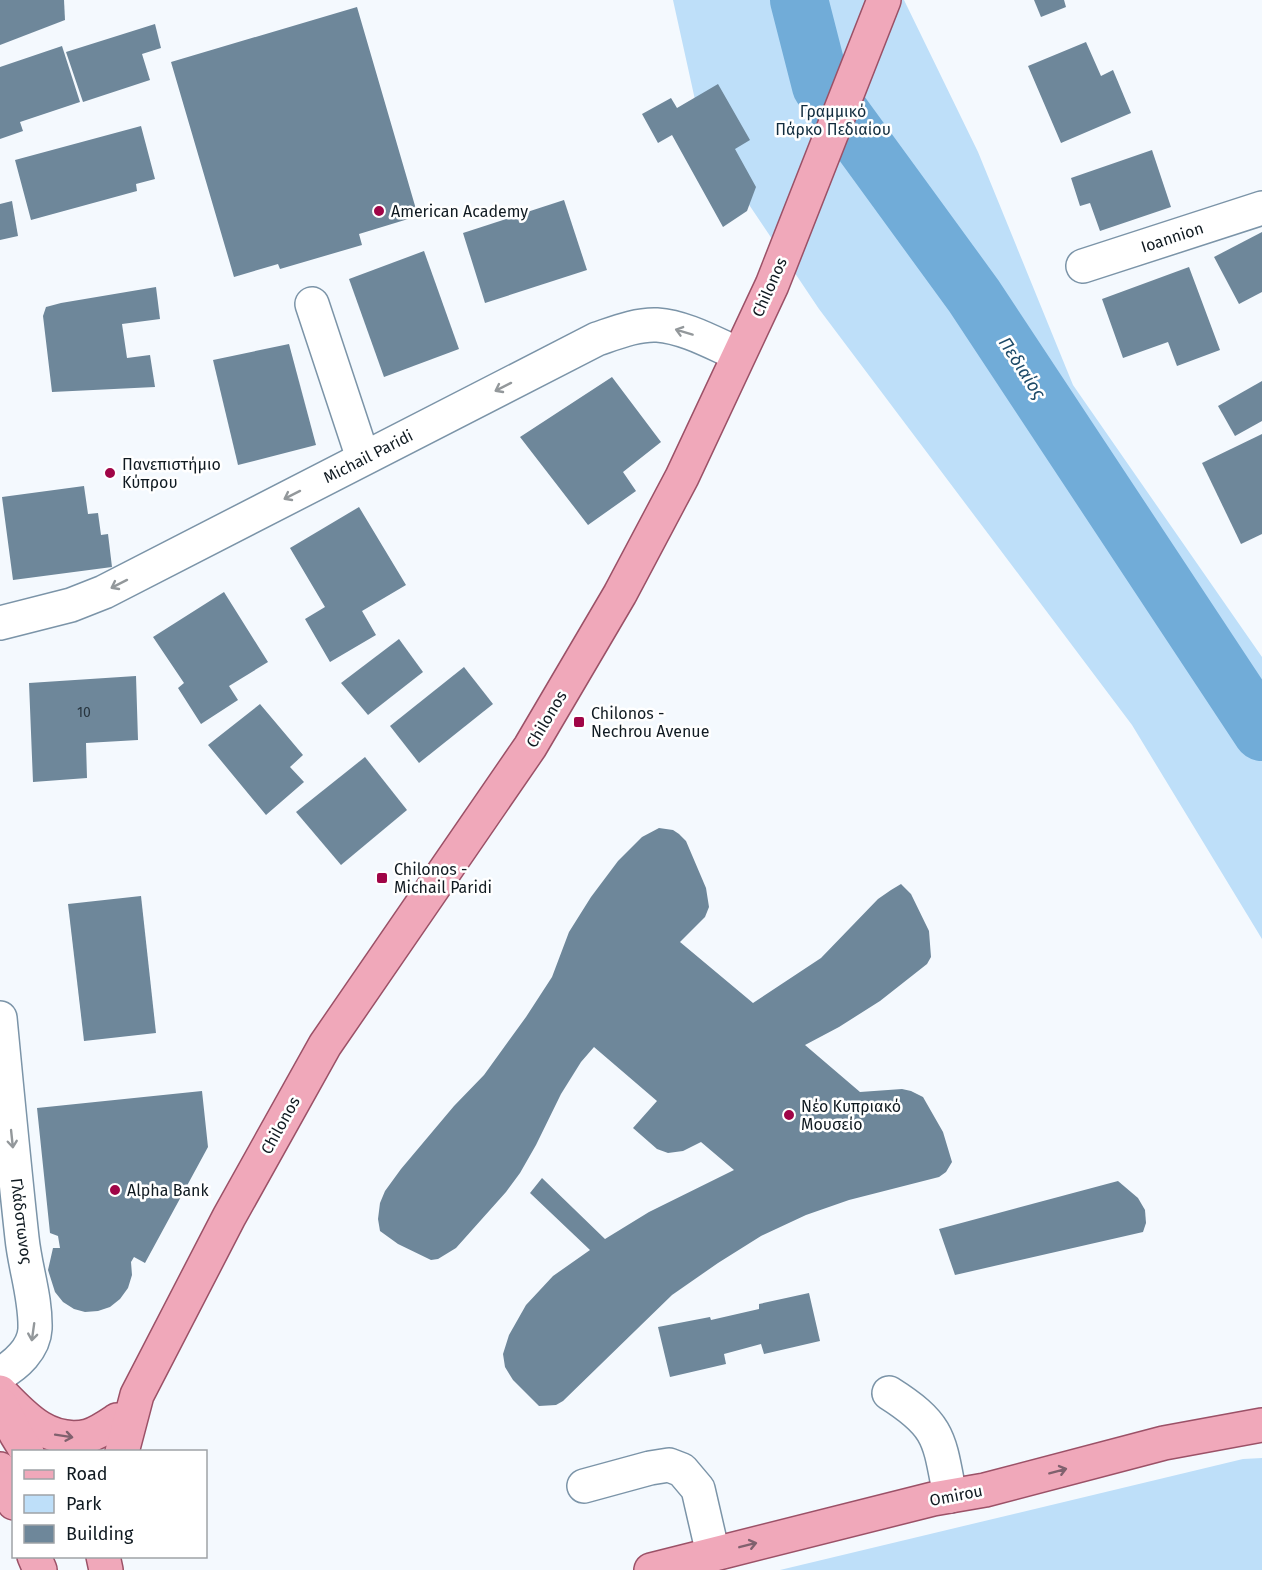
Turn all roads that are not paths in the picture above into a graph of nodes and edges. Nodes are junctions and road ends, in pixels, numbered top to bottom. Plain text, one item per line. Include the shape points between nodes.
1 (885, 0) edge
2 (1262, 208) edge
3 (1083, 266) dead end
4 (312, 304) dead end
5 (738, 354) junction
6 (363, 458) junction
7 (0, 623) edge
8 (0, 1018) edge
9 (0, 1374) edge
10 (0, 1392) edge
11 (889, 1393) dead end
12 (0, 1403) edge
13 (125, 1424) edge
14 (1262, 1425) edge
15 (26, 1450) edge
16 (103, 1450) edge
17 (0, 1468) edge
18 (584, 1486) dead end
19 (951, 1496) junction
20 (12, 1498) edge
21 (713, 1554) junction
22 (651, 1570) edge

1 - 5 main road, Chilonos via 772,285
2 - 3 street, Ioannion
4 - 6 street
5 -> 6 street, Michail Paridi via 691,333 657,325 616,332
5 - 13 main road, Chilonos via 682,477 620,594 530,747 324,1045 229,1217
6 -> 7 street, Michail Paridi via 104,592 71,605
8 -> 9 street, Γλάδστωνος via 22,1242 35,1329 25,1353
10 -> 13 main road via 32,1423 61,1437 90,1436
11 - 19 street via 930,1425 941,1447
12 - 15 main road
13 - 16 main road, Chilonos
19 -> 14 main road, Omirou via 1164,1443
17 - 20 main road
18 - 21 street via 650,1468 669,1465 682,1470 698,1489
21 -> 19 main road, Omirou
21 - 22 main road, Omirou

